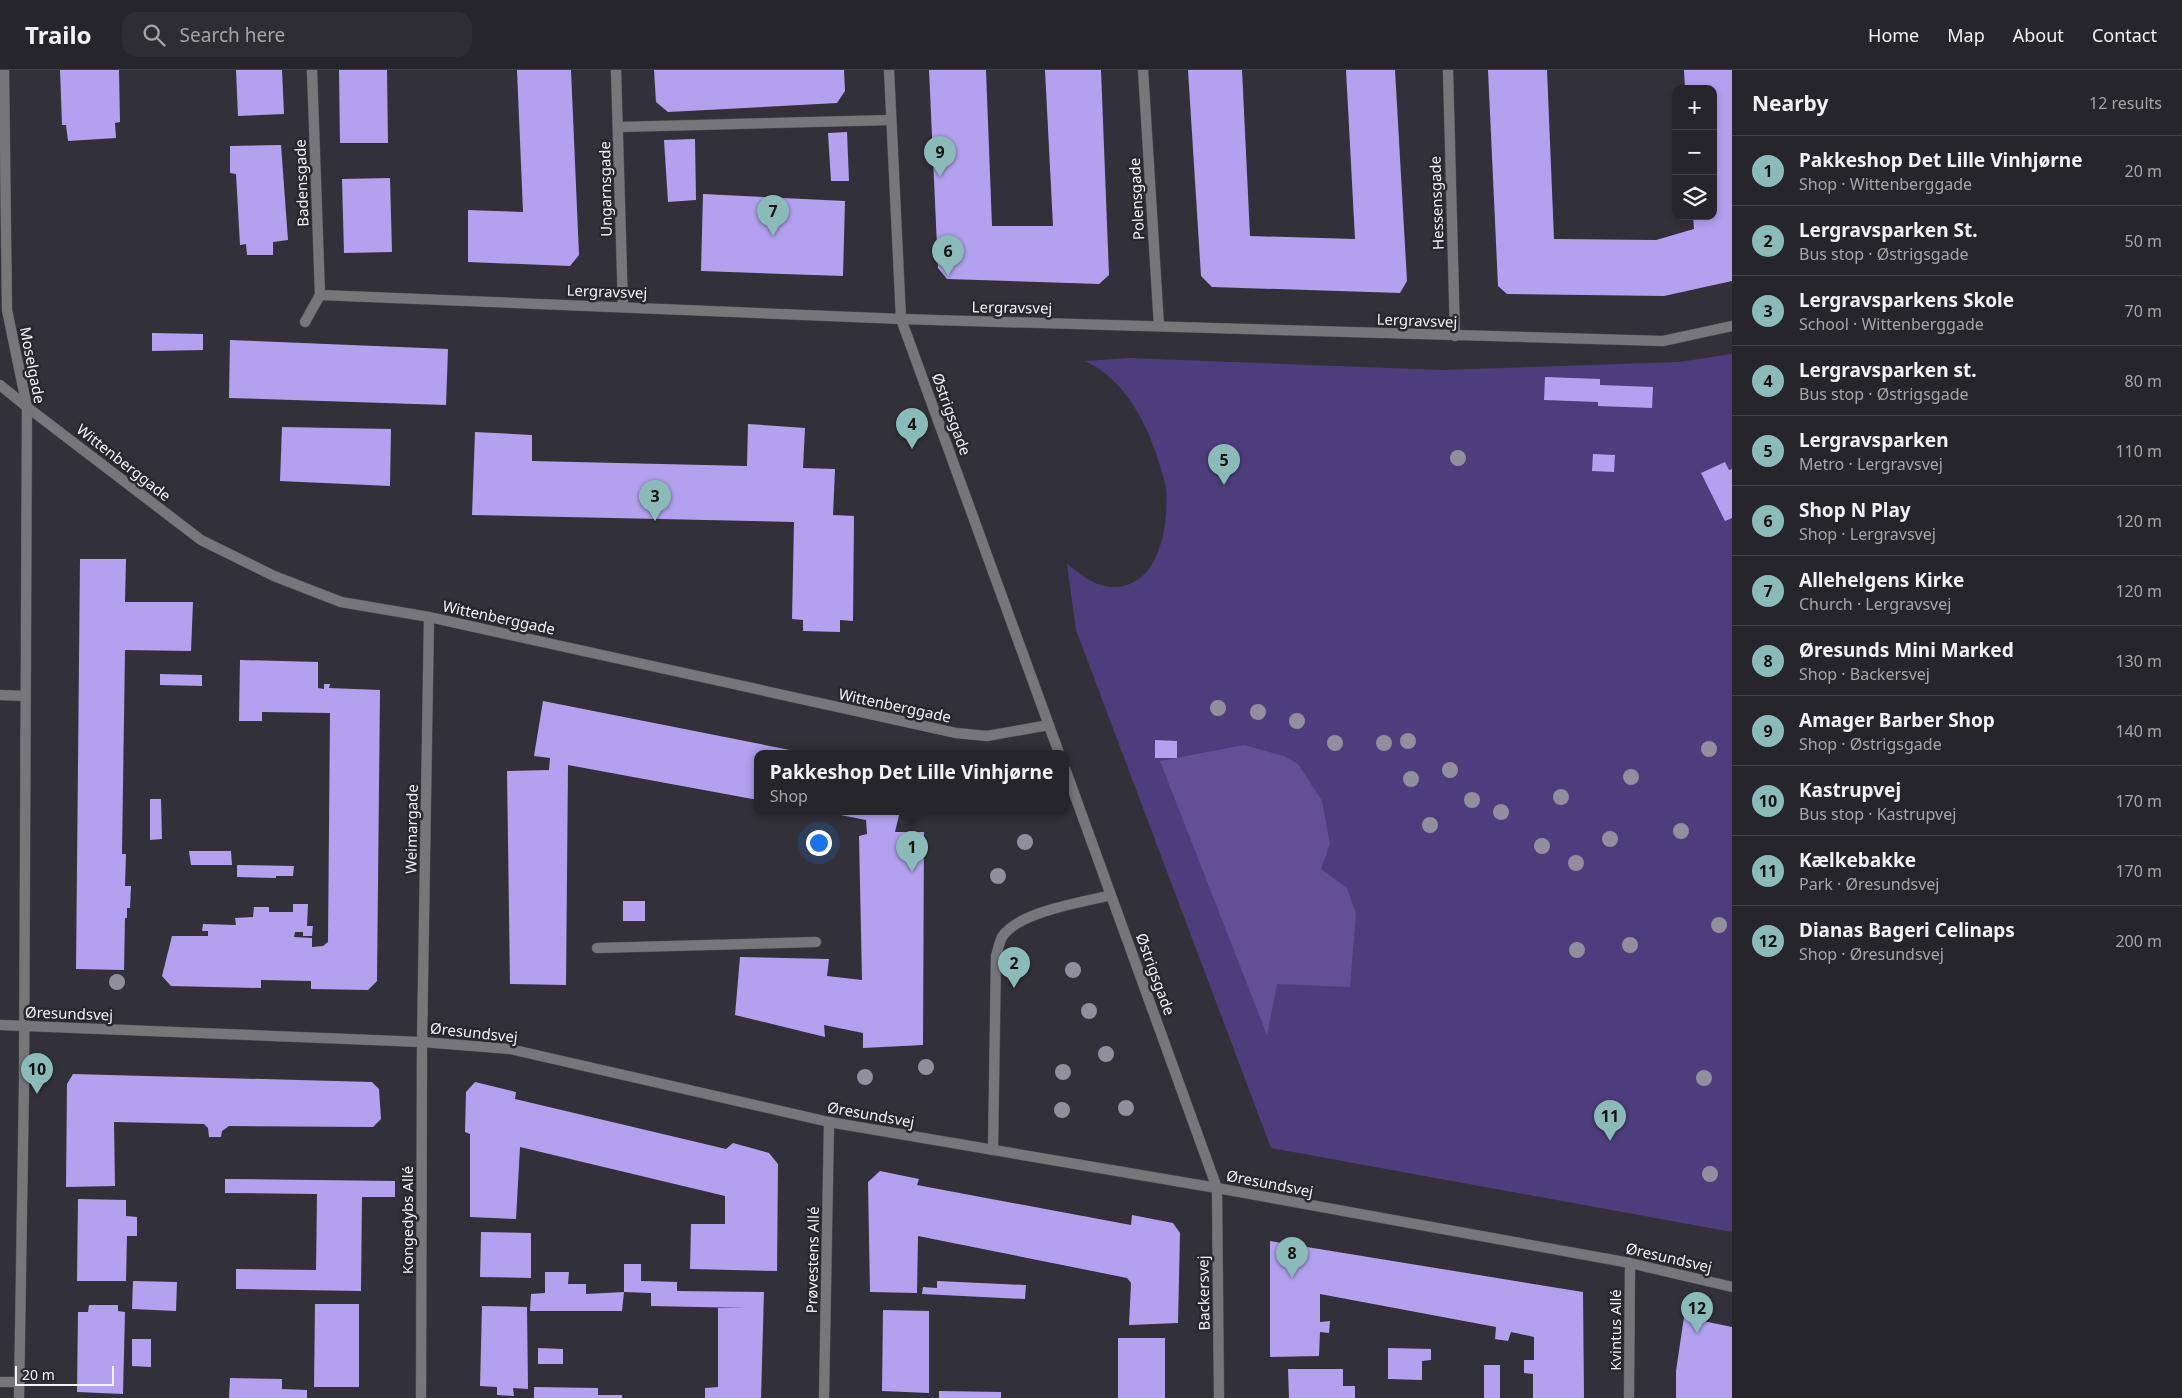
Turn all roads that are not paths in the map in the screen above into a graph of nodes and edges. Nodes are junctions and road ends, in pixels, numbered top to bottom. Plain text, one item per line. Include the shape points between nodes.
1 (4, 70) edge
2 (312, 70) edge
3 (616, 70) edge
4 (889, 70) edge
5 (1144, 70) edge
6 (1448, 70) edge
7 (891, 120) junction
8 (619, 127) junction
9 (320, 295) junction
10 (623, 307) junction
11 (901, 319) junction
12 (305, 322) dead end
13 (1159, 326) junction
14 (1732, 326) edge
15 (1455, 336) junction
16 (0, 385) edge
17 (27, 407) junction
18 (429, 618) junction
19 (0, 695) edge
20 (25, 696) junction
21 (1049, 725) junction
22 (1058, 750) edge
23 (1069, 779) edge
24 (1110, 895) junction
25 (816, 942) dead end
26 (597, 948) dead end
27 (0, 1025) edge
28 (24, 1026) junction
29 (422, 1042) junction
30 (829, 1122) junction
31 (993, 1150) junction
32 (1217, 1188) junction
33 (1630, 1263) junction
34 (1732, 1287) edge
35 (0, 1382) edge
36 (19, 1382) junction
37 (19, 1398) edge
38 (422, 1398) edge
39 (824, 1398) edge
40 (1219, 1398) edge
41 (1629, 1398) edge

1 - 17 street, Moselgade via 7,310
2 - 9 street, Badensgade
3 - 8 street, Ungarnsgade
4 - 7 street, Østrigsgade
5 - 13 street, Polensgade
6 - 15 street, Hessensgade
7 - 8 street
7 - 11 street, Østrigsgade
8 - 10 street, Ungarnsgade
9 - 10 street, Lergravsvej
9 - 12 street
10 - 11 street, Lergravsvej
11 - 13 street, Lergravsvej
11 - 21 street, Østrigsgade
13 - 15 street, Lergravsvej
14 - 15 street, Lergravsvej via 1663,341
16 - 17 street, Wittenberggade
17 - 18 street, Wittenberggade via 201,540 274,576 341,602
17 - 20 street, Moselgade
18 - 21 street, Wittenberggade via 948,732 987,736
18 - 29 street, Weimargade
19 - 20 street
20 - 28 street, Moselgade
21 - 22 street, Østrigsgade
23 - 24 street, Østrigsgade
24 - 31 street via 1040,913 1017,924 1003,937 996,956
24 - 32 street, Østrigsgade
25 - 26 street
27 - 28 street, Øresundsvej
28 - 29 street, Øresundsvej
28 - 36 street, Moselgade
29 - 30 street, Øresundsvej via 510,1049
29 - 38 street, Kongedybs Allé
30 - 31 street, Øresundsvej
30 - 39 street, Prøvestens Allé
31 - 32 street, Øresundsvej
32 - 33 street, Øresundsvej
32 - 40 street, Backersvej
33 - 34 street, Øresundsvej
33 - 41 street, Kvintus Allé
35 - 36 street
36 - 37 street, Moselgade

